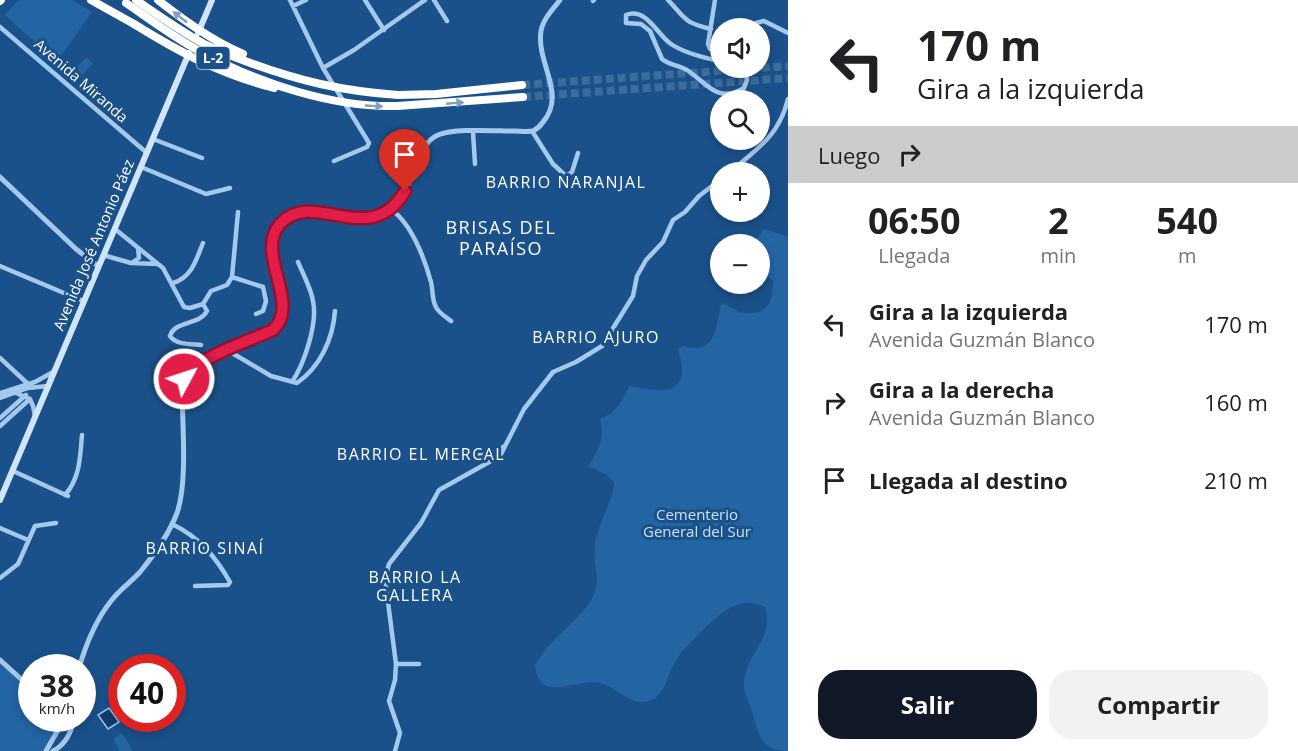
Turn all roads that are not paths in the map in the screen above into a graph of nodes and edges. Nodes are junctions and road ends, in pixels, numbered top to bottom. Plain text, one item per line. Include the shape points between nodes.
1 (91, 0) edge
2 (99, 0) edge
3 (122, 0) edge
4 (136, 0) edge
5 (158, 0) edge
6 (212, 0) edge
7 (290, 0) edge
8 (306, 0) edge
9 (365, 0) edge
10 (425, 0) edge
11 (434, 0) edge
12 (560, 0) edge
13 (668, 0) edge
14 (715, 0) edge
15 (293, 6) junction
16 (713, 18) edge
17 (447, 21) dead end
18 (134, 24) junction
19 (770, 24) edge
20 (0, 27) edge
21 (710, 29) edge
22 (384, 30) junction
23 (788, 33) edge
24 (710, 59) edge
25 (323, 68) junction
26 (285, 76) junction
27 (747, 78) edge
28 (522, 85) tunnel mouth
29 (310, 95) junction
30 (523, 97) tunnel mouth
31 (788, 99) edge
32 (532, 131) junction
33 (473, 132) junction
34 (153, 139) junction
35 (147, 153) junction
36 (578, 153) dead end
37 (202, 158) dead end
38 (334, 161) dead end
39 (742, 162) edge
40 (475, 164) dead end
41 (141, 167) junction
42 (0, 177) edge
43 (230, 188) dead end
44 (710, 188) edge
45 (391, 209) junction
46 (238, 212) dead end
47 (115, 229) junction
48 (203, 243) dead end
49 (138, 248) junction
50 (103, 255) junction
51 (298, 262) dead end
52 (131, 263) junction
53 (159, 264) junction
54 (98, 266) junction
55 (1, 268) edge
56 (232, 278) junction
57 (173, 284) junction
58 (83, 301) junction
59 (203, 304) junction
60 (335, 311) dead end
61 (256, 314) dead end
62 (452, 321) dead end
63 (201, 345) dead end
64 (227, 350) junction
65 (0, 358) edge
66 (53, 372) junction
67 (292, 382) junction
68 (28, 384) junction
69 (48, 386) junction
70 (0, 393) edge
71 (14, 393) junction
72 (28, 397) junction
73 (0, 398) edge
74 (35, 417) junction
75 (0, 418) edge
76 (0, 426) edge
77 (82, 435) dead end
78 (512, 435) junction
79 (469, 457) dead end
80 (13, 471) junction
81 (0, 500) edge
82 (56, 523) dead end
83 (172, 524) junction
84 (0, 528) edge
85 (28, 540) junction
86 (0, 578) edge
87 (195, 586) dead end
88 (83, 654) edge
89 (0, 660) edge
90 (396, 664) junction
91 (419, 664) dead end
92 (18, 676) edge
93 (57, 732) edge
94 (71, 732) edge
95 (46, 751) edge
96 (53, 751) edge
97 (395, 751) edge

1 - 18 highway
2 - 18 highway
3 - 29 highway, L-2, bridge via 204,54
4 - 26 highway, L-2, bridge via 209,46
26 -> 5 highway, bridge via 273,66 222,45
6 - 34 main road, Avenida José Antonio Páez
7 - 15 street
8 - 15 street
9 - 22 street
10 - 22 street
11 - 17 street
12 - 32 street via 544,22 541,38 554,98 543,123
13 - 21 street via 685,20
14 - 16 street
15 - 25 street
18 - 29 highway, bridge via 223,72
19 - 23 street
20 - 35 street, Avenida Miranda
22 - 25 street
24 - 27 street via 674,46 647,20 626,15 626,22 641,24 650,31 662,59 685,69 718,93 730,95 744,88
25 - 38 street via 369,143
26 - 28 highway, L-2, bridge via 368,93 399,95
29 -> 30 highway, L-2, bridge via 373,107
31 - 39 street via 782,120 768,141
32 - 33 street
32 - 36 street via 553,164 566,176 572,172
33 - 40 street
33 - 45 street via 431,138 405,191
34 - 35 main road, Avenida José Antonio Páez
34 - 37 street
35 - 41 main road, Avenida José Antonio Páez
41 - 43 street via 206,194
41 - 47 main road, Avenida José Antonio Páez
42 - 54 street
44 - 78 street via 673,220 663,242 646,260 637,276 633,296 602,346 553,372 528,403
45 - 62 street via 406,225 423,259 434,305
45 - 64 street via 364,218 310,211 280,224 272,244 284,308 279,325
46 - 56 street
47 - 49 street
47 - 50 main road, Avenida José Antonio Páez
48 - 57 street via 190,272
49 - 52 street via 139,258
49 - 53 street
50 - 52 street
50 - 54 main road, Avenida José Antonio Páez
51 - 67 street via 312,298 314,316 301,368
52 - 53 street
53 - 57 street
54 - 58 main road, Avenida José Antonio Páez
55 - 58 street
56 - 59 street via 227,285 211,291
56 - 61 street via 263,287 266,301 263,311
57 - 59 street via 184,307
58 - 66 main road, Avenida José Antonio Páez
59 - 63 street via 208,310 204,317 175,328 170,336 180,343
60 - 67 street via 333,330 319,360 305,377
64 - 67 street via 261,371
64 - 83 street via 196,365 182,385 183,494
65 - 68 street
66 - 68 street
66 - 69 main road, Avenida José Antonio Páez
68 - 70 street
69 - 71 street
69 - 74 main road, Avenida José Antonio Páez
71 - 72 street
71 - 73 street
72 - 74 street
72 - 75 street
72 - 76 street
74 - 80 main road, Avenida José Antonio Páez
77 - 80 street via 78,473 66,496
78 - 79 street via 500,451
78 - 90 street via 498,458 439,490 421,524 389,564 385,579
80 - 81 main road, Avenida José Antonio Páez
82 - 85 street via 34,526
83 - 87 street via 191,533 205,546 230,582
83 - 88 street via 141,571 111,601
84 - 85 street
85 - 86 street via 18,564
89 - 92 street
90 - 91 street
90 - 97 street via 389,701 400,734
93 - 95 street
94 - 96 street

